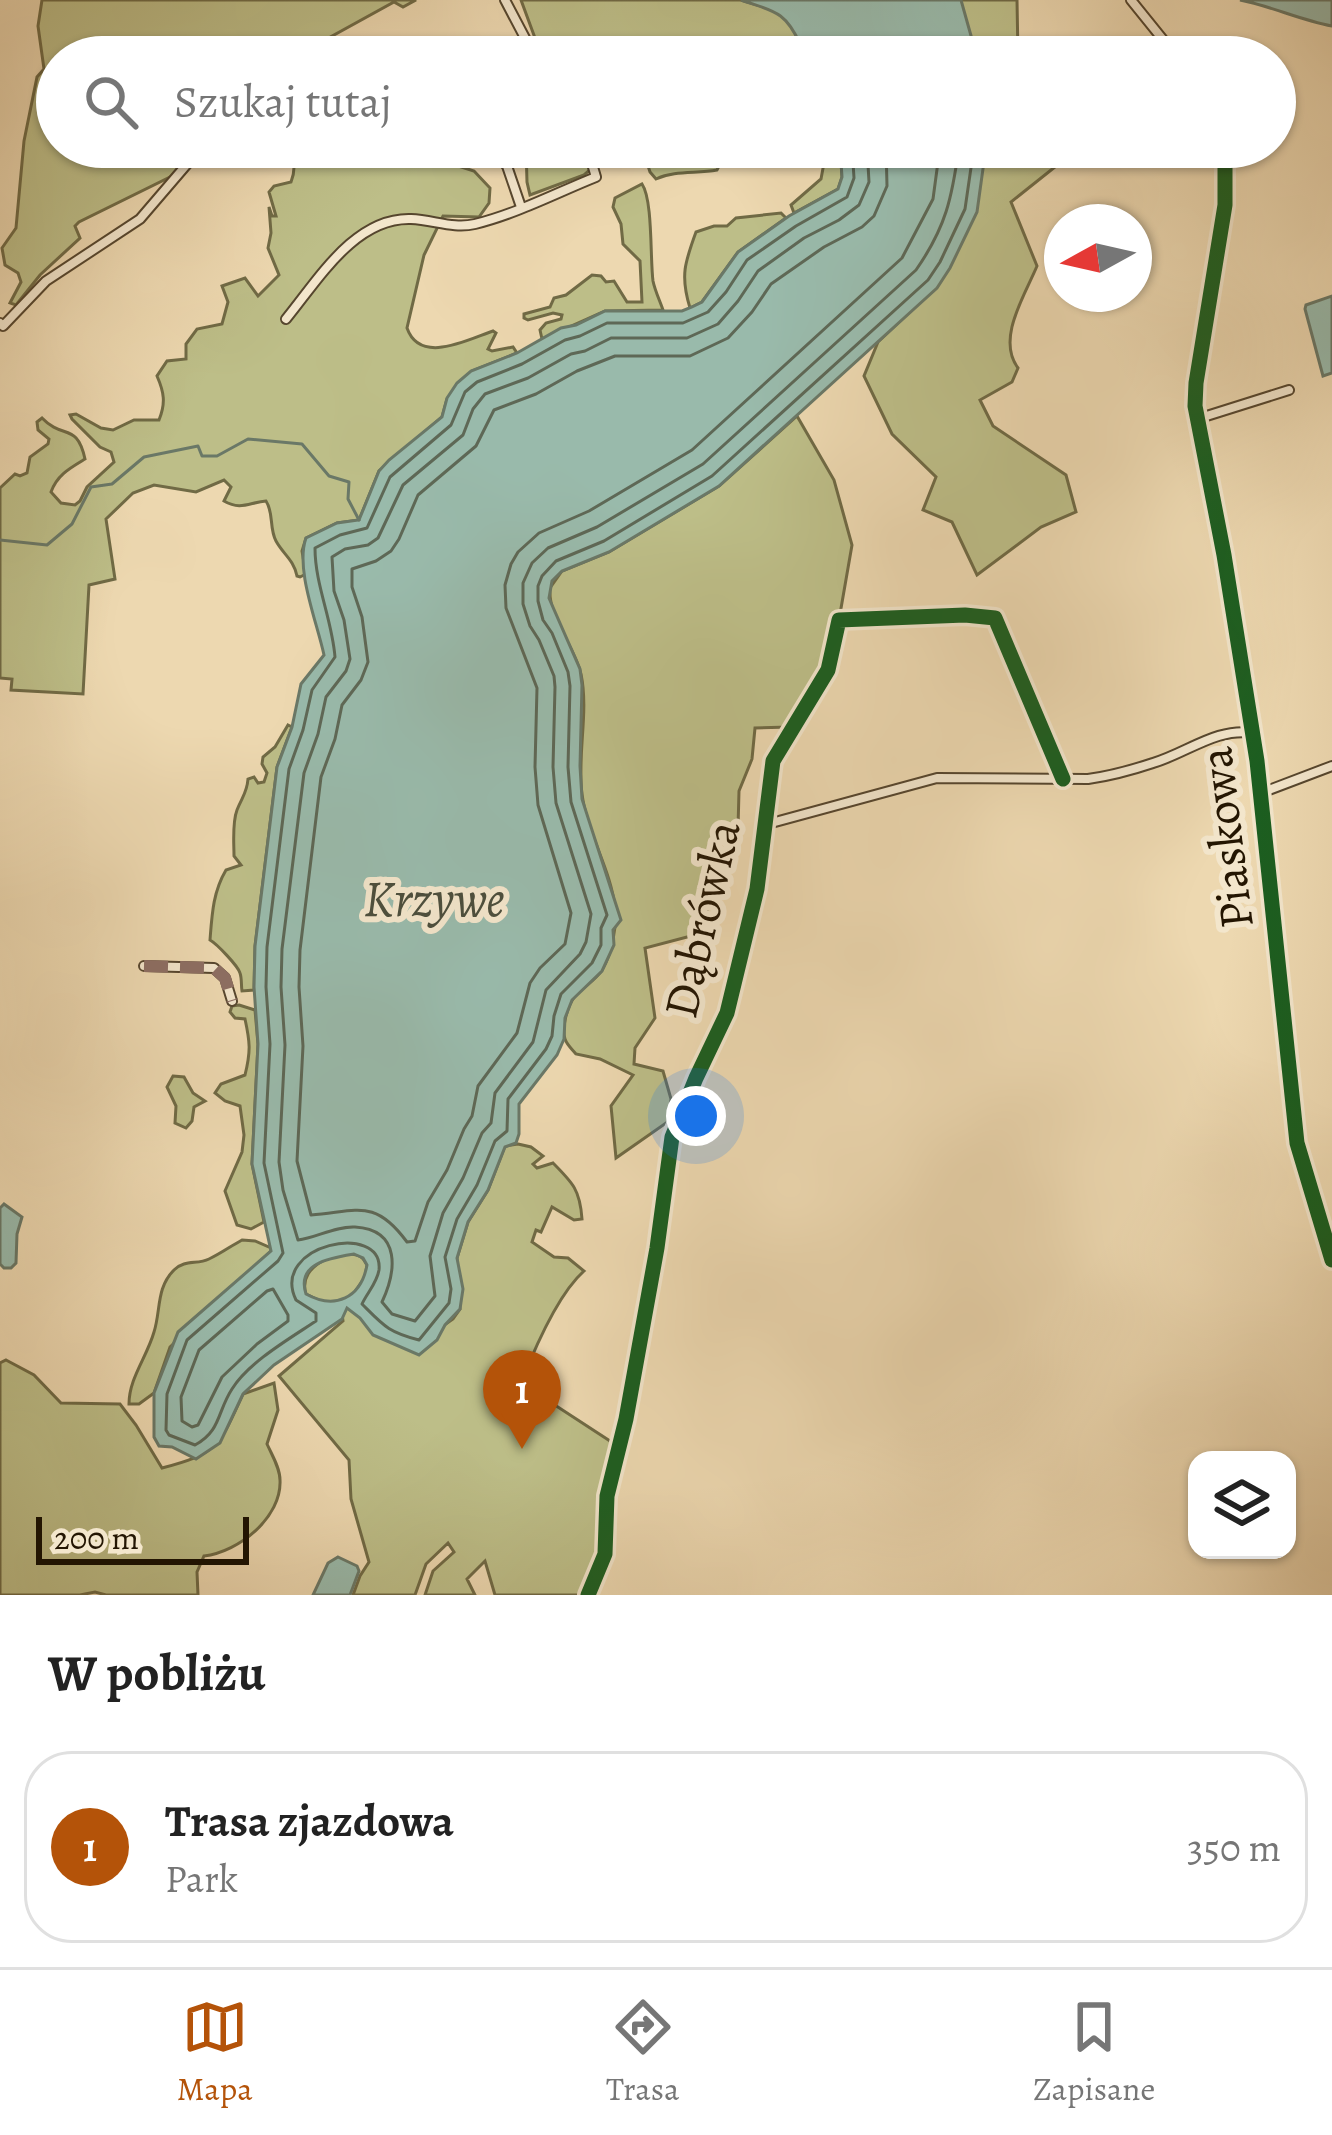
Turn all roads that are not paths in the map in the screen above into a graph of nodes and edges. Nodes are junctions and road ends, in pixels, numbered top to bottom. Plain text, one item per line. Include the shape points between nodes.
1 (505, 0) edge
2 (1131, 0) edge
3 (524, 36) edge
4 (1160, 36) edge
5 (183, 168) edge
6 (508, 168) edge
7 (593, 168) edge
8 (1225, 168) edge
9 (521, 207) junction
10 (286, 319) dead end
11 (0, 323) edge
12 (1288, 390) dead end
13 (1197, 418) junction
14 (1253, 733) junction
15 (1332, 766) edge
16 (1063, 779) junction
17 (1261, 793) junction
18 (764, 825) junction
19 (144, 966) dead end
20 (232, 1001) dead end
21 (1332, 1260) edge
22 (588, 1595) edge

1 - 3 street
2 - 4 street
5 - 11 street via 140,219 46,281
6 - 9 street
7 - 9 street via 596,177
8 - 13 street, Piaskowa
9 - 10 street via 452,227 388,220 337,259
12 - 13 street
13 - 14 street, Piaskowa
14 - 16 street, Dąbrówka via 1223,733 1107,776
14 - 17 street, Piaskowa
15 - 17 street
16 - 18 street, Dąbrówka via 937,778
16 - 18 street, Dąbrówka via 995,618 839,620 828,670 773,761
17 - 21 street, Piaskowa via 1295,1128
18 - 22 street, Dąbrówka via 728,1013 672,1137 607,1496 605,1554
19 - 20 street via 214,968

